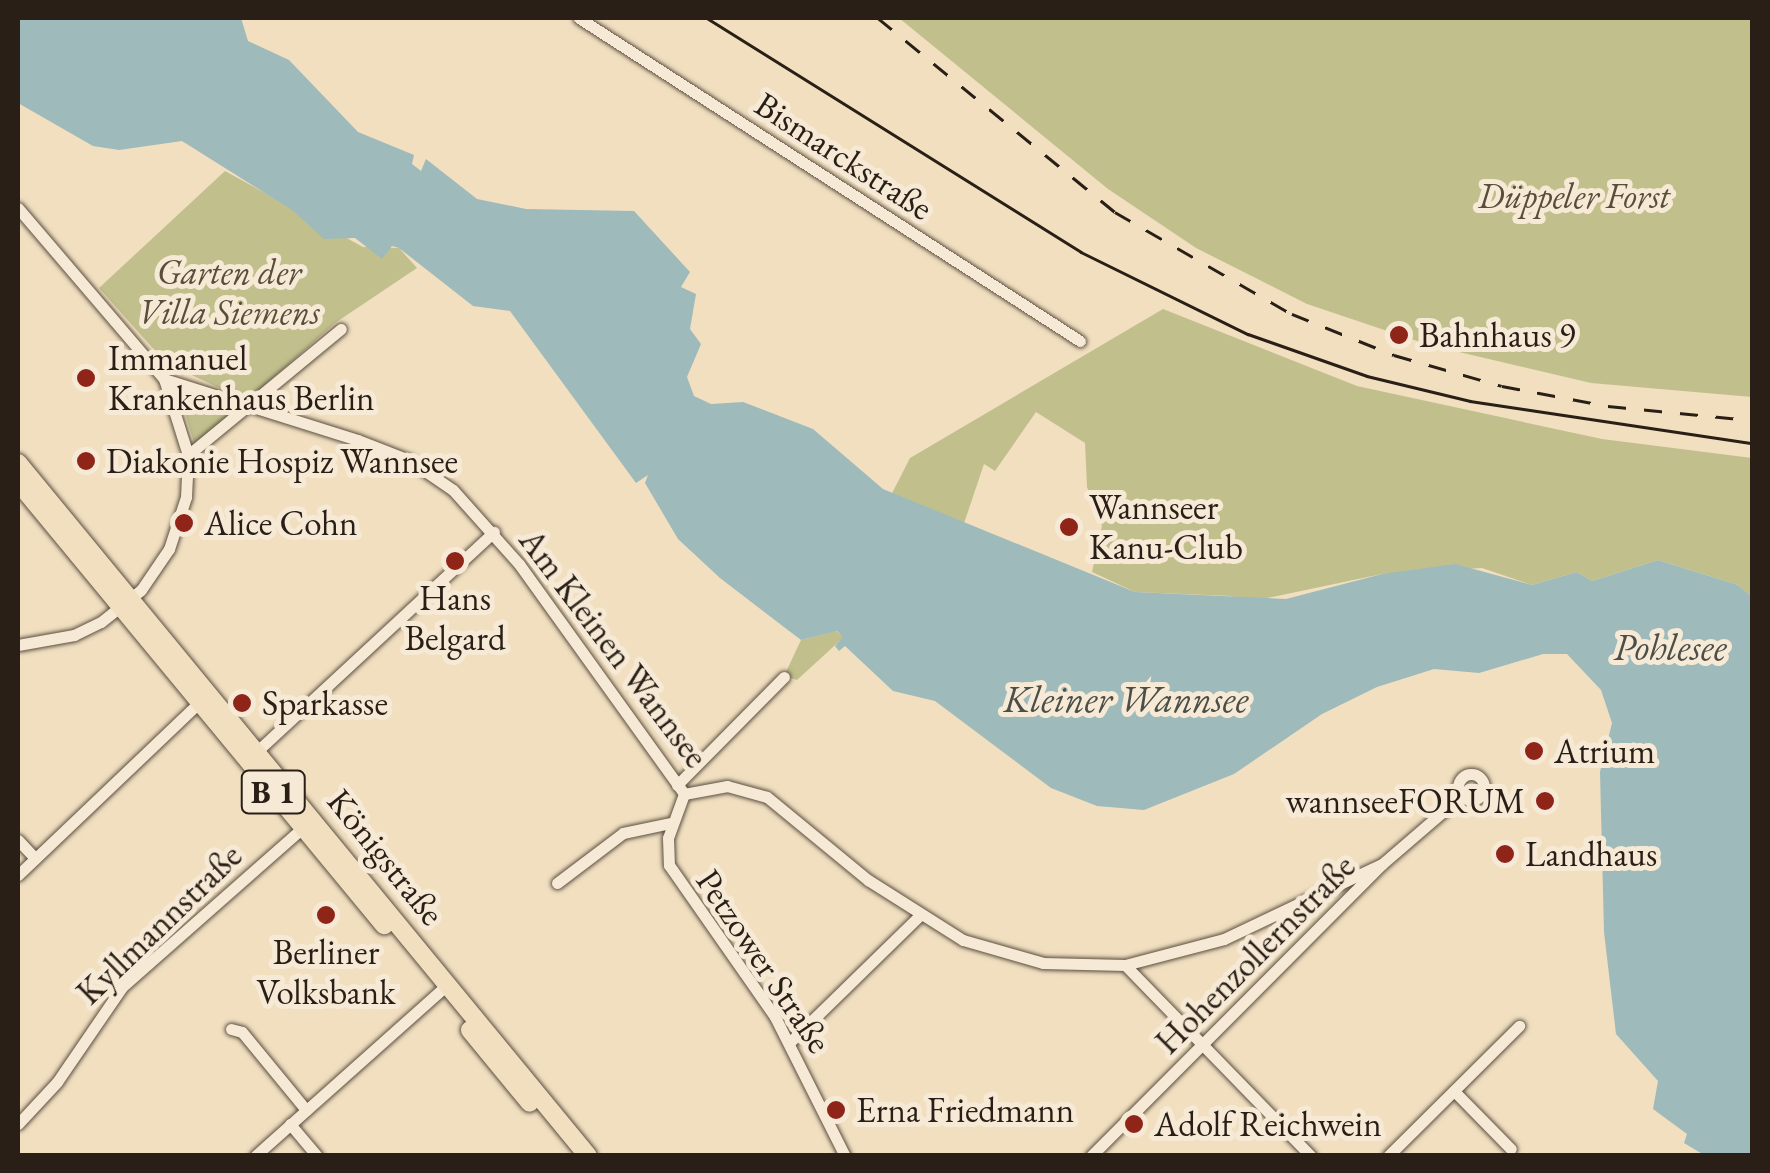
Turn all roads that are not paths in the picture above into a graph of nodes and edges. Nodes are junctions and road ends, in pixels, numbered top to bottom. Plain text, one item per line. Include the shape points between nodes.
1 (579, 18) edge
2 (18, 208) edge
3 (340, 329) dead end
4 (1080, 341) dead end
5 (164, 379) junction
6 (245, 409) junction
7 (188, 455) junction
8 (18, 463) edge
9 (18, 482) edge
10 (494, 532) junction
11 (126, 604) junction
12 (18, 645) edge
13 (784, 677) dead end
14 (204, 698) junction
15 (252, 756) junction
16 (681, 789) junction
17 (1462, 796) dead end
18 (308, 823) junction
19 (671, 823) junction
20 (18, 840) edge
21 (35, 858) junction
22 (1382, 864) junction
23 (18, 874) edge
24 (556, 883) dead end
25 (920, 916) junction
26 (1125, 965) junction
27 (444, 988) junction
28 (1520, 1026) dead end
29 (231, 1029) dead end
30 (790, 1042) junction
31 (1202, 1047) junction
32 (1454, 1091) junction
33 (306, 1110) junction
34 (18, 1124) edge
35 (290, 1124) junction
36 (1511, 1149) dead end
37 (255, 1156) edge
38 (318, 1156) edge
39 (572, 1156) edge
40 (588, 1156) edge
41 (844, 1156) edge
42 (1091, 1156) edge
43 (1310, 1156) edge
44 (1388, 1156) edge

1 - 4 street, Bismarckstraße
2 - 5 street, Am Kleinen Wannsee
3 - 6 street
5 - 6 street, Am Kleinen Wannsee
5 - 7 street
6 - 7 street
6 - 10 street, Am Kleinen Wannsee via 409,460 454,490
7 - 11 street via 176,534
8 - 11 main road, Königstraße / B 1
9 - 11 main road, Königstraße / B 1
10 - 15 street
10 - 16 street, Am Kleinen Wannsee
11 - 12 street via 74,634
11 - 14 main road, Königstraße / B 1
13 - 16 street
14 - 15 main road, Königstraße / B 1
14 - 21 street
15 - 18 main road, Königstraße / B 1
16 - 19 street, Petzower Straße
16 - 25 street, Am Kleinen Wannsee via 728,786 767,797
17 - 22 street, Hohenzollernstraße
18 - 27 main road, Königstraße / B 1
18 - 34 street, Kyllmannstraße via 122,987 57,1082
19 - 24 street via 623,832
19 - 30 street, Petzower Straße via 667,851 678,885
20 - 21 street
21 - 23 street
22 - 26 street, Am Kleinen Wannsee via 1224,939
22 - 31 street, Hohenzollernstraße
25 - 26 street, Am Kleinen Wannsee via 1002,954 1082,967
25 - 30 street
26 - 31 street
27 - 33 street
27 - 39 main road, Königstraße / B 1
27 - 40 main road, Königstraße / B 1
28 - 32 street
29 - 33 street via 242,1032
30 - 41 street, Petzower Straße
31 - 42 street, Hohenzollernstraße
31 - 43 street
32 - 36 street
32 - 44 street
33 - 35 street
35 - 37 street
35 - 38 street

